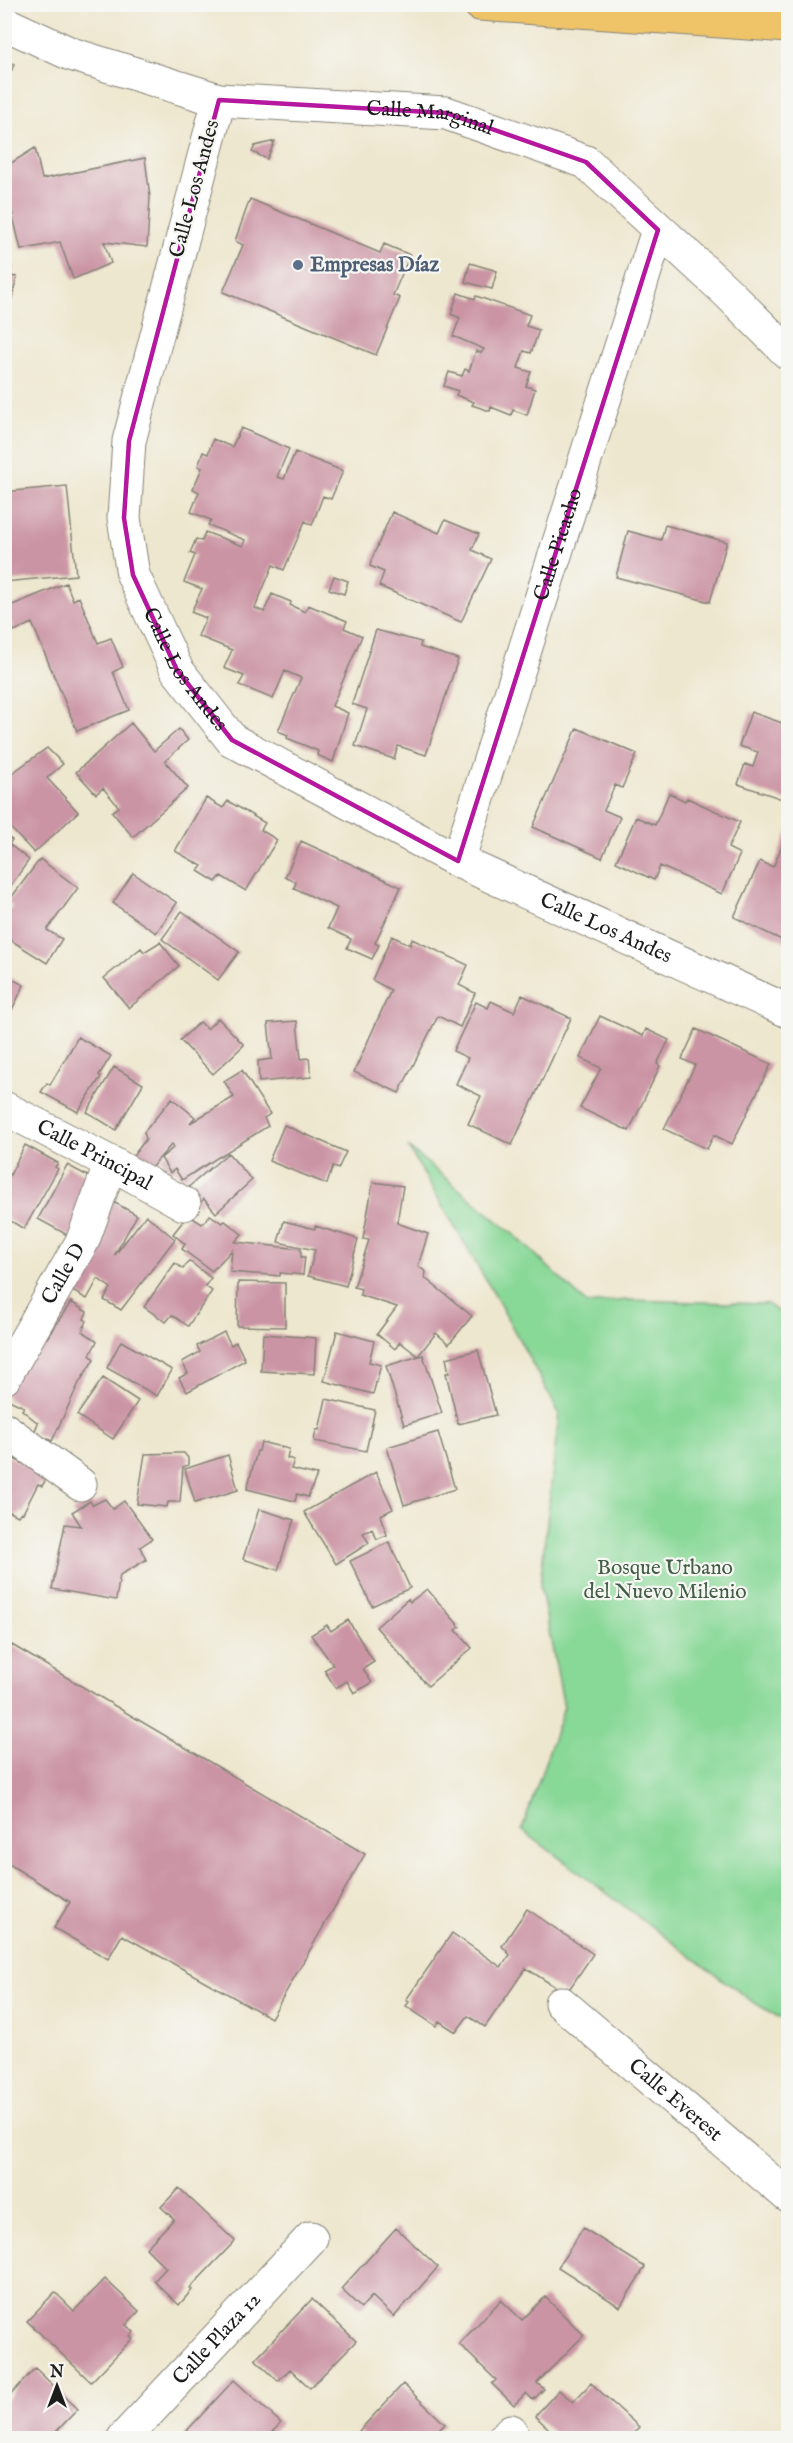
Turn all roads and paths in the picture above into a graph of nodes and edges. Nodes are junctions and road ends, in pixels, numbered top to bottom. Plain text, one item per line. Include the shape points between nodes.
1 (480, 4) edge
2 (4, 23) edge
3 (789, 26) edge
4 (219, 100) junction
5 (658, 230) junction
6 (789, 353) edge
7 (458, 861) junction
8 (789, 1011) edge
9 (4, 1108) edge
10 (111, 1163) junction
11 (184, 1204) dead end
12 (4, 1378) edge
13 (4, 1429) edge
14 (80, 1484) dead end
15 (561, 2003) dead end
16 (789, 2196) edge
17 (311, 2238) dead end
18 (124, 2439) edge

1 - 3 highway
2 - 4 street, Calle Marginal via 71,54
4 - 5 street, Calle Marginal via 446,112 586,162
4 - 7 street, Calle Los Andes via 129,441 124,518 133,575 177,670 232,740
5 - 6 street, Calle Marginal
5 - 7 street, Calle Picacho
7 - 8 street, Calle Los Andes
9 - 10 street, Calle Principal
10 - 11 street, Calle Principal
10 - 12 street, Calle D via 83,1240
13 - 14 street
15 - 16 street, Calle Everest
17 - 18 street, Calle Plaza 12

